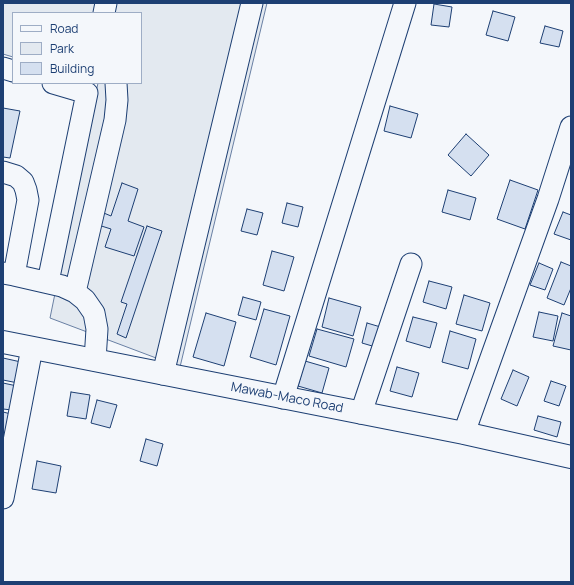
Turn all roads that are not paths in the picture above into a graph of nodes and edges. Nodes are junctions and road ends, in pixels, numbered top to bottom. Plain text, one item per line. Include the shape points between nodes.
1 (252, 3) edge
2 (405, 3) edge
3 (56, 84) edge
4 (116, 84) edge
5 (571, 127) edge
6 (3, 172) edge
7 (411, 264) dead end
8 (9, 274) edge
9 (48, 282) junction
10 (75, 292) junction
11 (3, 342) edge
12 (32, 348) junction
13 (95, 360) junction
14 (163, 374) junction
15 (283, 398) junction
16 (361, 413) junction
17 (464, 433) junction
18 (571, 457) edge
19 (3, 498) edge

1 - 14 street
2 - 15 street
3 - 9 street via 87,93
4 - 10 street via 115,120
5 - 17 street via 548,199
6 - 8 street via 16,176 23,182 28,200
7 - 16 street
8 - 9 street
9 - 10 street
10 - 13 street via 85,300 94,313 97,329
11 - 12 main road, Mawab-Maco Road
12 - 13 main road, Mawab-Maco Road
12 - 19 street
13 - 14 main road, Mawab-Maco Road
14 - 15 main road, Mawab-Maco Road
15 - 16 main road, Mawab-Maco Road
16 - 17 main road, Mawab-Maco Road
17 - 18 main road, Mawab-Maco Road

